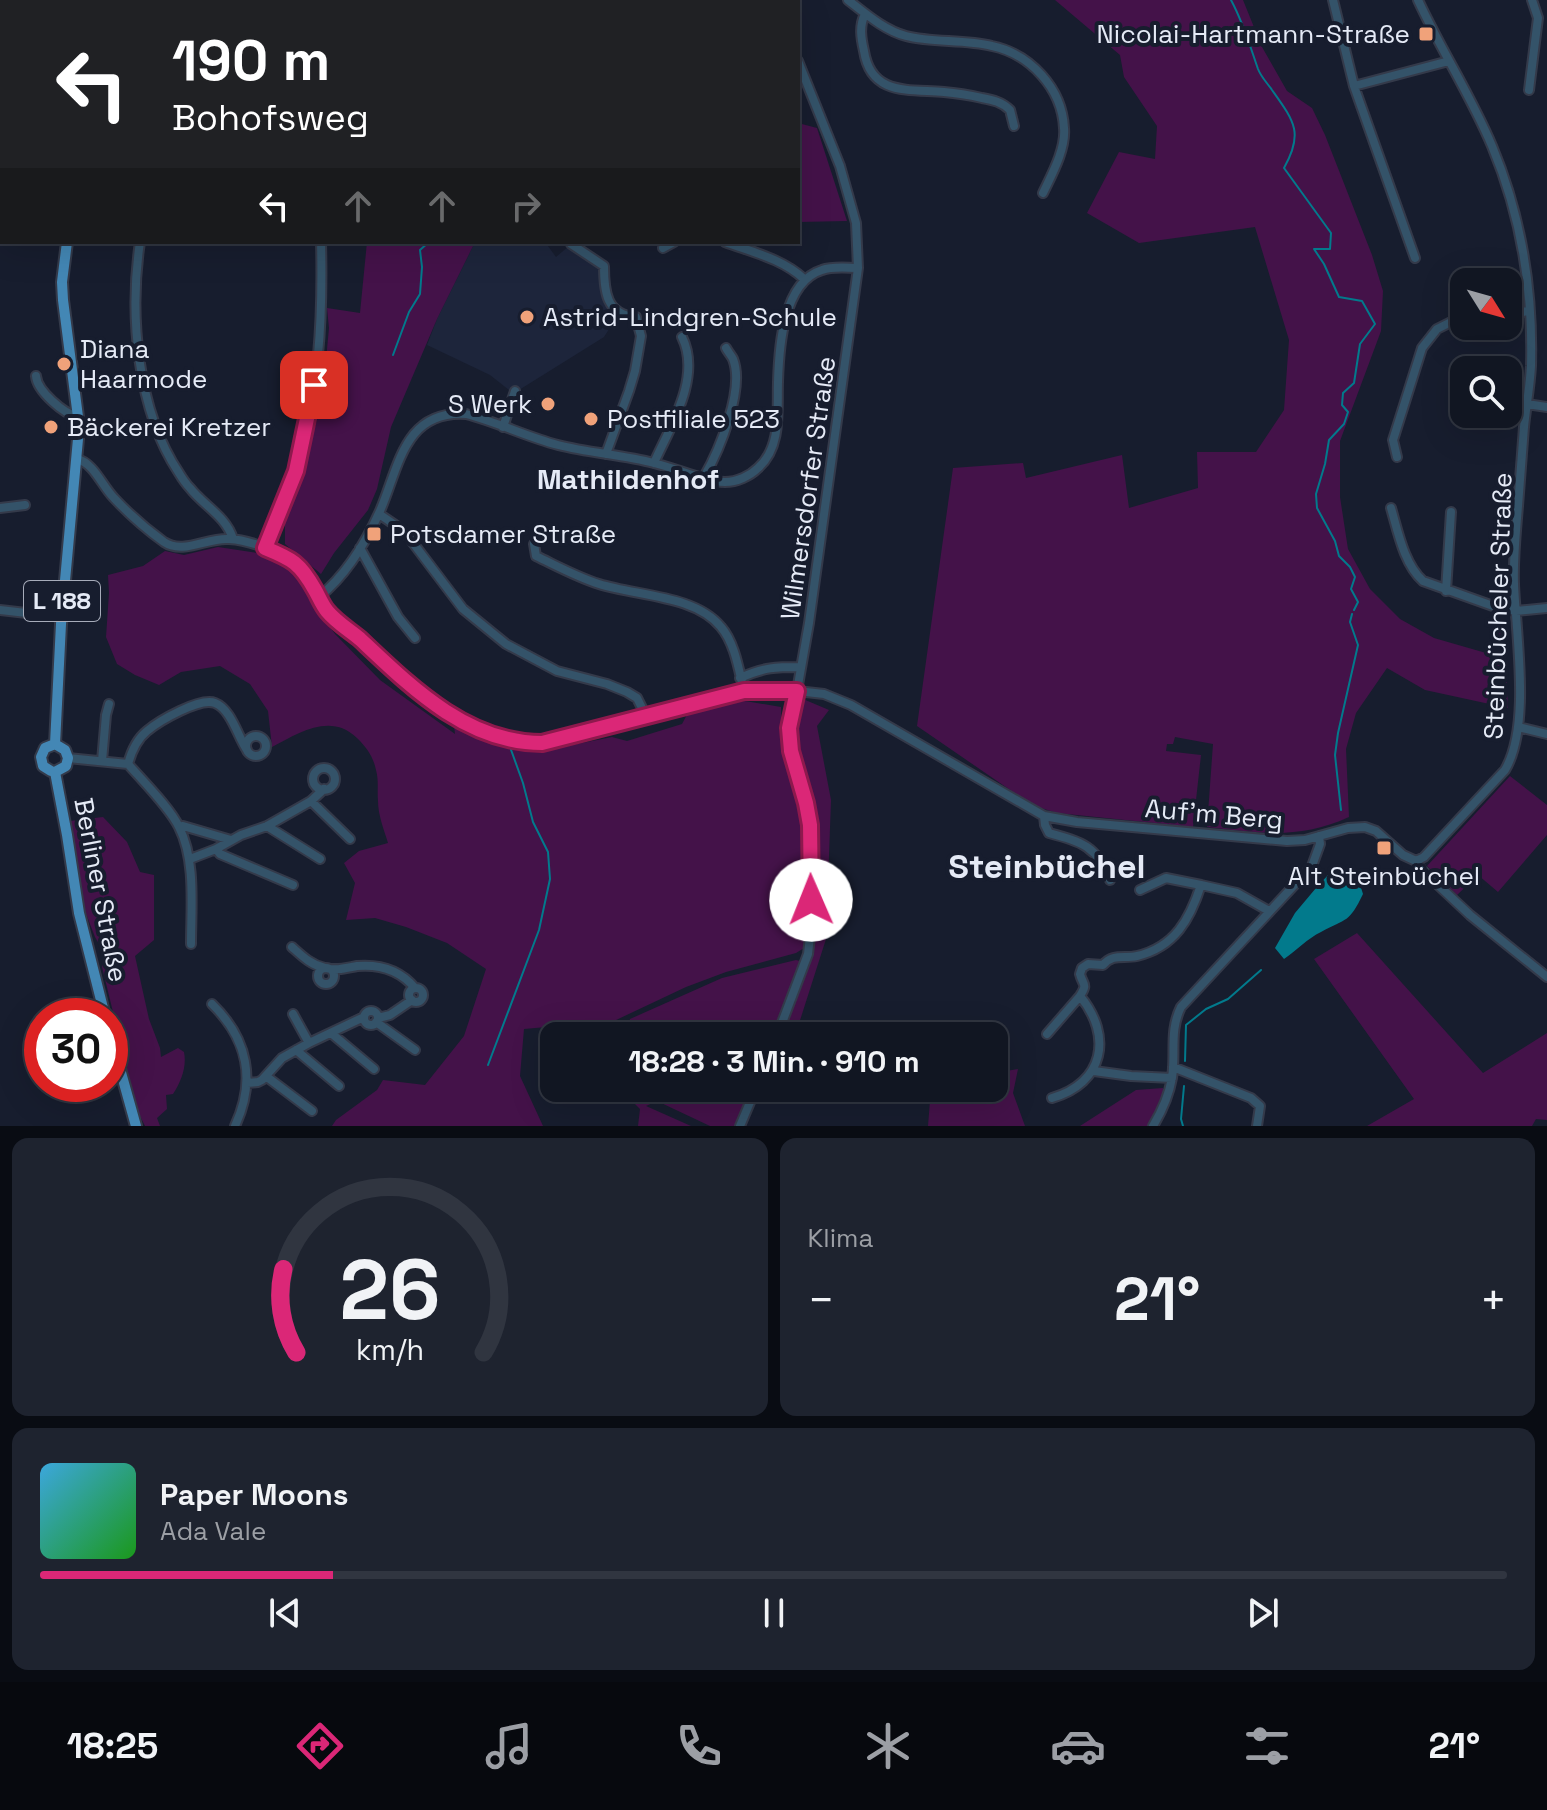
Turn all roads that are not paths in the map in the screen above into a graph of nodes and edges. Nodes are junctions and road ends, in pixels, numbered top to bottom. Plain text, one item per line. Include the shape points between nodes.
1 (848, 0) edge
2 (1333, 0) edge
3 (1418, 0) edge
4 (1532, 0) edge
5 (865, 14) junction
6 (1449, 61) junction
7 (800, 66) edge
8 (1354, 86) junction
9 (1529, 90) dead end
10 (1014, 126) dead end
11 (1043, 193) dead end
12 (67, 244) edge
13 (140, 244) edge
14 (321, 244) edge
15 (571, 244) dead end
16 (670, 244) edge
17 (731, 244) edge
18 (663, 248) dead end
19 (1415, 258) dead end
20 (858, 268) junction
21 (804, 279) junction
22 (1530, 311) junction
23 (1522, 312) edge
24 (1450, 322) edge
25 (682, 337) dead end
26 (726, 348) dead end
27 (36, 376) dead end
28 (515, 391) dead end
29 (1527, 404) junction
30 (1547, 407) edge
31 (78, 417) junction
32 (503, 427) junction
33 (606, 454) junction
34 (1397, 457) dead end
35 (77, 459) junction
36 (654, 463) junction
37 (704, 477) junction
38 (25, 505) dead end
39 (0, 508) edge
40 (1391, 508) dead end
41 (1451, 512) dead end
42 (379, 514) junction
43 (222, 521) junction
44 (218, 539) junction
45 (233, 539) junction
46 (534, 544) dead end
47 (265, 548) junction
48 (360, 548) junction
49 (1446, 591) junction
50 (319, 597) junction
51 (1547, 608) edge
52 (0, 610) edge
53 (1516, 611) junction
54 (61, 617) junction
55 (415, 638) dead end
56 (801, 667) junction
57 (740, 678) junction
58 (744, 691) junction
59 (797, 691) junction
60 (109, 704) dead end
61 (646, 716) junction
62 (1518, 727) junction
63 (1547, 734) edge
64 (55, 744) junction
65 (247, 750) dead end
66 (68, 758) junction
67 (102, 761) junction
68 (128, 764) junction
69 (55, 772) junction
70 (324, 789) dead end
71 (311, 801) junction
72 (1044, 816) junction
73 (267, 826) junction
74 (179, 827) junction
75 (1319, 836) junction
76 (350, 839) dead end
77 (232, 840) junction
78 (216, 849) junction
79 (190, 859) junction
80 (320, 859) dead end
81 (1416, 861) junction
82 (1110, 880) dead end
83 (293, 885) dead end
84 (1201, 885) junction
85 (1140, 890) dead end
86 (1269, 911) junction
87 (191, 944) dead end
88 (292, 947) dead end
89 (1547, 977) edge
90 (1080, 996) junction
91 (100, 998) edge
92 (212, 1004) dead end
93 (293, 1014) dead end
94 (377, 1020) junction
95 (782, 1022) edge
96 (331, 1033) junction
97 (1047, 1034) dead end
98 (309, 1043) junction
99 (296, 1050) junction
100 (415, 1050) dead end
101 (1173, 1067) junction
102 (374, 1069) dead end
103 (1094, 1071) junction
104 (267, 1077) junction
105 (1172, 1078) junction
106 (247, 1083) junction
107 (339, 1086) dead end
108 (128, 1097) edge
109 (1052, 1098) dead end
110 (750, 1102) edge
111 (312, 1111) dead end
112 (136, 1126) edge
113 (235, 1126) edge
114 (740, 1126) edge
115 (1153, 1126) edge
116 (1257, 1126) edge

1 - 5 street
2 - 8 street
3 - 6 street, Steinbücheler Straße
4 - 9 street via 1538,18
5 - 10 street via 865,58 879,81 892,88 1001,102 1010,110
5 - 11 street via 906,36 1000,48 1036,69 1054,91 1065,130
6 - 8 street
6 - 22 street, Steinbücheler Straße via 1492,147 1511,202
7 - 20 street, Wilmersdorfer Straße via 840,166 856,223
8 - 19 street
12 - 31 main road, L 188 via 63,300
13 - 43 street via 135,317 156,426 190,490
14 - 47 street via 319,352 311,406 296,471
15 - 33 street via 604,266 608,299 626,317 636,317 641,336 629,391
16 - 18 street
17 - 21 street via 775,260
20 - 21 street via 829,268
20 - 56 street, Wilmersdorfer Straße
21 - 37 street via 786,321 778,365 776,434 768,456 739,480
22 - 23 street
22 - 29 street, Steinbücheler Straße
24 - 34 street via 1422,348 1393,440
25 - 36 street via 689,358 684,390
26 - 37 street via 734,361 732,407
27 - 31 street via 42,390
28 - 32 street
29 - 30 street
29 - 53 street, Steinbücheler Straße via 1514,551
31 - 35 main road, L 188
32 - 33 street
32 - 42 street via 455,414 422,426 405,447
33 - 36 street
35 - 44 street, Auf'm Berg via 168,545 185,547
35 - 54 main road, L 188
36 - 37 street
38 - 39 street
40 - 49 street via 1415,574
41 - 49 street
42 - 48 street
42 - 61 street via 404,531 463,609 506,644 557,671 627,692
43 - 44 street
43 - 45 street
44 - 45 street, Auf'm Berg
45 - 47 street, Auf'm Berg
46 - 57 street via 536,556 580,577 688,605 711,617 726,633
47 - 50 street, Auf'm Berg via 298,565
48 - 50 street
48 - 55 street
49 - 53 street
50 - 61 street, Auf'm Berg via 332,617 388,668 443,711 486,733 542,743
51 - 53 street
52 - 54 street
53 - 62 street, Steinbücheler Straße
54 - 64 main road, L 188
56 - 57 street via 775,667
56 - 59 street, Wilmersdorfer Straße
57 - 58 street
58 - 59 street, Auf'm Berg
58 - 61 street, Auf'm Berg
59 - 72 street, Auf'm Berg via 851,705
59 - 95 street, Wilmersdorfer Straße via 789,728 810,825 811,928 808,954
60 - 67 street
62 - 63 street
62 - 81 street, Steinbücheler Straße via 1505,770
64 - 66 main road
64 - 69 main road, L 188 via 41,757 43,766
65 - 68 street via 228,715 216,703 205,701 146,731
66 - 67 street
66 - 69 main road
67 - 68 street
68 - 74 street
69 - 91 main road, Berliner Straße / L 188
70 - 71 street
71 - 73 street
71 - 76 street
72 - 75 street, Auf'm Berg via 1287,841
72 - 82 street, Auf'm Berg via 1049,833 1079,841 1097,854
73 - 77 street
73 - 80 street
74 - 77 street
74 - 79 street
75 - 81 street, Auf'm Berg via 1371,828
75 - 86 street via 1312,866
77 - 78 street
78 - 79 street
78 - 83 street
79 - 87 street
81 - 89 street, Auf'm Berg via 1470,915
84 - 85 street via 1166,878
84 - 86 street via 1237,893
84 - 90 street via 1193,910 1165,945 1136,957 1088,964 1080,974 1085,983
86 - 101 street via 1181,1007 1175,1019
88 - 94 street via 329,969 385,966 409,980 415,988 412,1000
90 - 97 street
90 - 103 street via 1099,1035
92 - 106 street via 239,1042
93 - 98 street
94 - 96 street via 369,1024 364,1017
94 - 100 street
96 - 98 street
96 - 102 street
98 - 99 street
99 - 104 street
99 - 107 street
101 - 105 street
101 - 116 street via 1251,1098 1260,1106
103 - 105 street
103 - 109 street
104 - 106 street
104 - 111 street
105 - 115 street
106 - 113 street
108 - 112 main road
110 - 114 street

